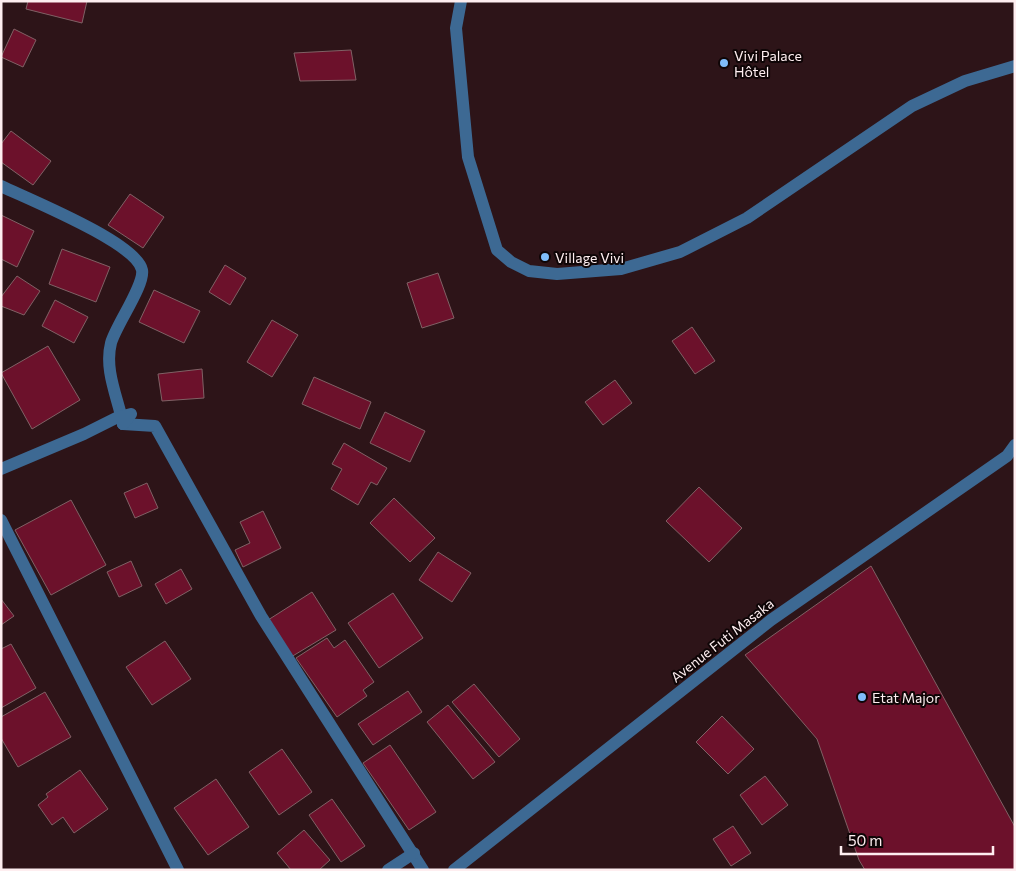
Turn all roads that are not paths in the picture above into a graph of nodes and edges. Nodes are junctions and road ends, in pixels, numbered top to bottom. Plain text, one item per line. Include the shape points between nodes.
1 (461, 1) edge
2 (1015, 66) edge
3 (1, 186) edge
4 (122, 421) junction
5 (1015, 445) edge
6 (1, 469) edge
7 (1, 520) edge
8 (414, 853) junction
9 (178, 870) edge
10 (388, 870) edge
11 (423, 870) edge
12 (454, 870) edge

1 - 2 street via 456,28 468,157 497,250 529,271 557,274 620,269 680,252 747,218 912,106 965,81
3 - 4 street via 97,231 136,257 142,271 139,284 112,343 109,369
4 - 6 street
4 - 8 street via 155,426 261,616
5 - 12 street, Avenue Futi Masaka via 1007,456 771,620
7 - 9 street
8 - 10 street
8 - 11 street

